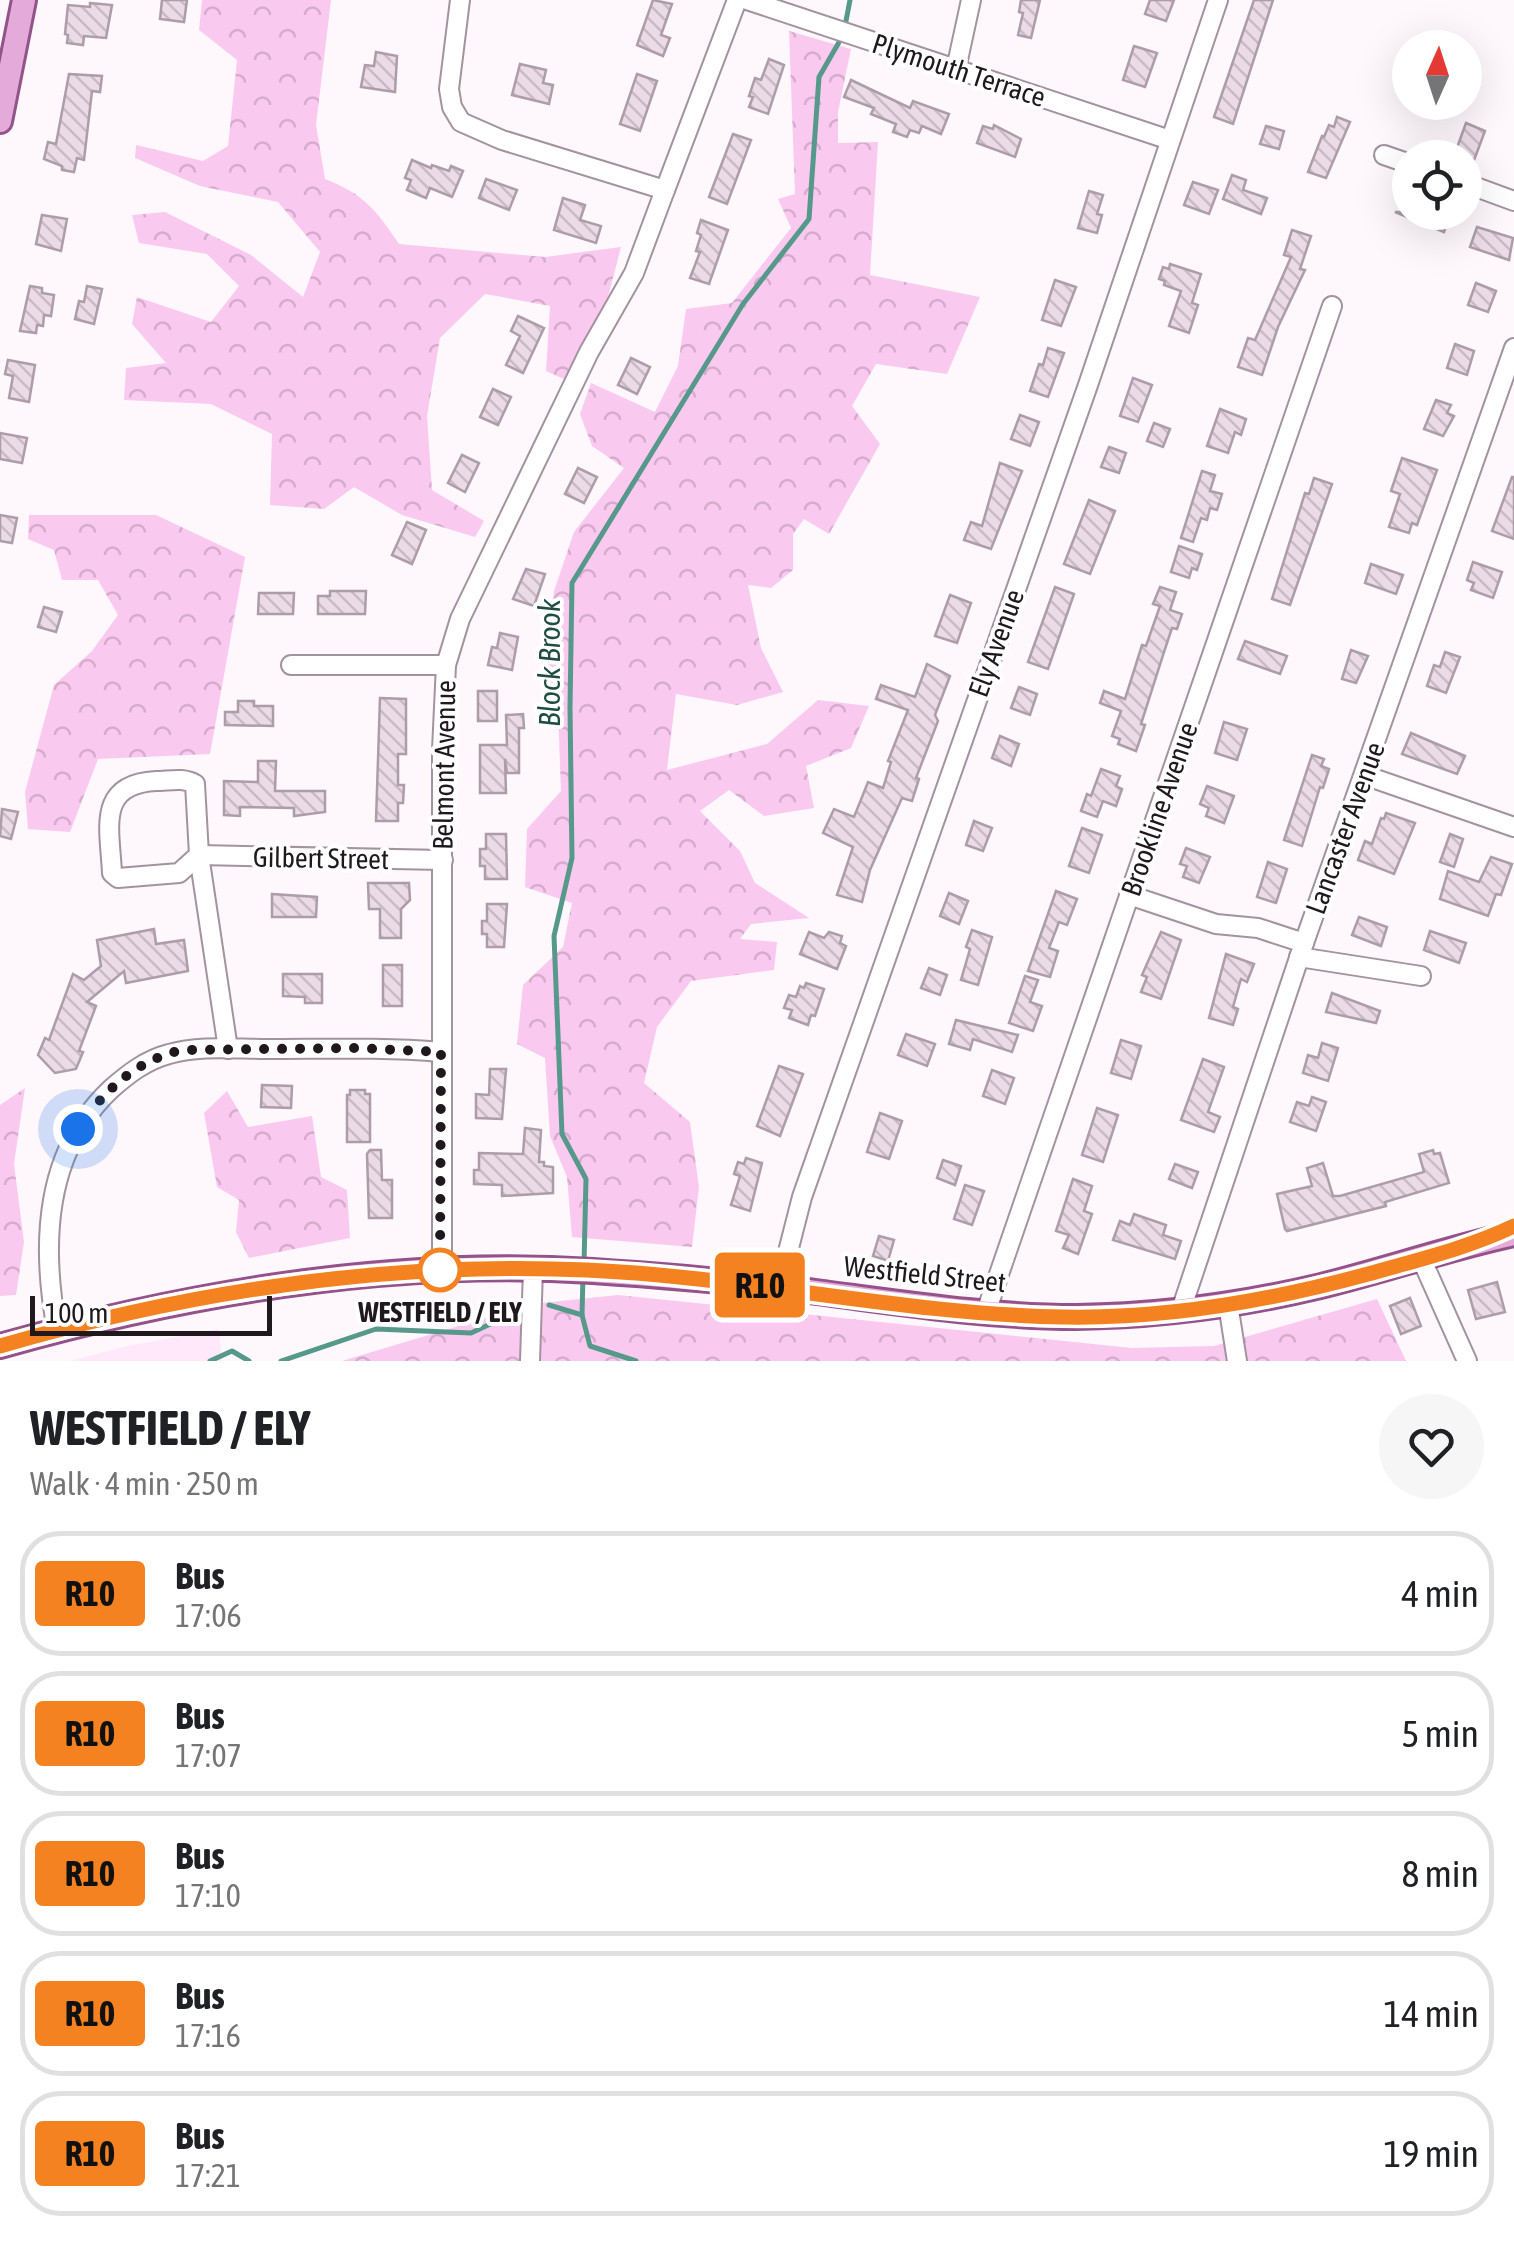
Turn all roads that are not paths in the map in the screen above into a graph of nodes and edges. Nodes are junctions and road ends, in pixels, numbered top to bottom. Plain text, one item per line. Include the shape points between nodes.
1 (24, 0) edge
2 (460, 0) edge
3 (737, 0) edge
4 (746, 0) edge
5 (971, 0) edge
6 (1218, 0) edge
7 (956, 69) junction
8 (0, 121) edge
9 (1170, 140) junction
10 (1384, 155) dead end
11 (1392, 158) edge
12 (666, 190) junction
13 (1482, 190) edge
14 (1514, 200) edge
15 (1332, 306) dead end
16 (1513, 355) edge
17 (291, 665) dead end
18 (446, 665) junction
19 (1364, 775) junction
20 (1514, 827) edge
21 (200, 855) junction
22 (443, 860) junction
23 (1129, 895) junction
24 (1302, 950) junction
25 (1422, 976) dead end
26 (228, 1049) junction
27 (441, 1052) junction
28 (1514, 1226) edge
29 (1514, 1234) edge
30 (1483, 1241) junction
31 (1421, 1258) junction
32 (533, 1269) junction
33 (442, 1270) junction
34 (779, 1287) junction
35 (1228, 1304) junction
36 (1180, 1310) junction
37 (986, 1312) junction
38 (58, 1330) junction
39 (0, 1346) edge
40 (530, 1361) edge
41 (1236, 1361) edge
42 (1467, 1361) edge

1 - 8 main road
2 - 12 street via 448,89 461,122
3 - 12 street, Belmont Avenue
4 - 7 street, Plymouth Terrace
5 - 7 street
6 - 9 street, Ely Avenue
7 - 9 street, Plymouth Terrace
9 - 34 street, Ely Avenue via 802,1197
10 - 11 street
12 - 18 street, Belmont Avenue via 634,274 524,486 460,620
13 - 14 street
15 - 23 street, Brookline Avenue
16 - 19 street, Lancaster Avenue
17 - 18 street
18 - 22 street, Belmont Avenue
19 - 20 street
19 - 24 street, Lancaster Avenue
21 - 21 street via 196,784 138,782 117,796 110,809 112,873 118,878 178,873
21 - 22 street, Gilbert Street
21 - 26 street
22 - 27 street, Belmont Avenue
23 - 24 street via 1216,924 1258,928
23 - 37 street, Brookline Avenue
24 - 25 street
24 - 36 street, Lancaster Avenue
26 - 27 street
26 - 38 street via 182,1050 146,1062 78,1129 51,1209 49,1270
27 - 33 street, Belmont Avenue
28 - 30 main road, Westfield Street
29 - 30 main road, Westfield Street
30 - 31 main road, Westfield Street
31 - 35 main road, Westfield Street
31 - 42 street
32 - 33 main road, Westfield Street
32 - 34 main road, Westfield Street
32 - 40 street
33 - 38 main road, Westfield Street via 240,1292
34 - 37 main road, Westfield Street
35 - 36 main road, Westfield Street
35 - 41 street
36 - 37 main road, Westfield Street via 1077,1317
38 - 39 main road, Westfield Street

